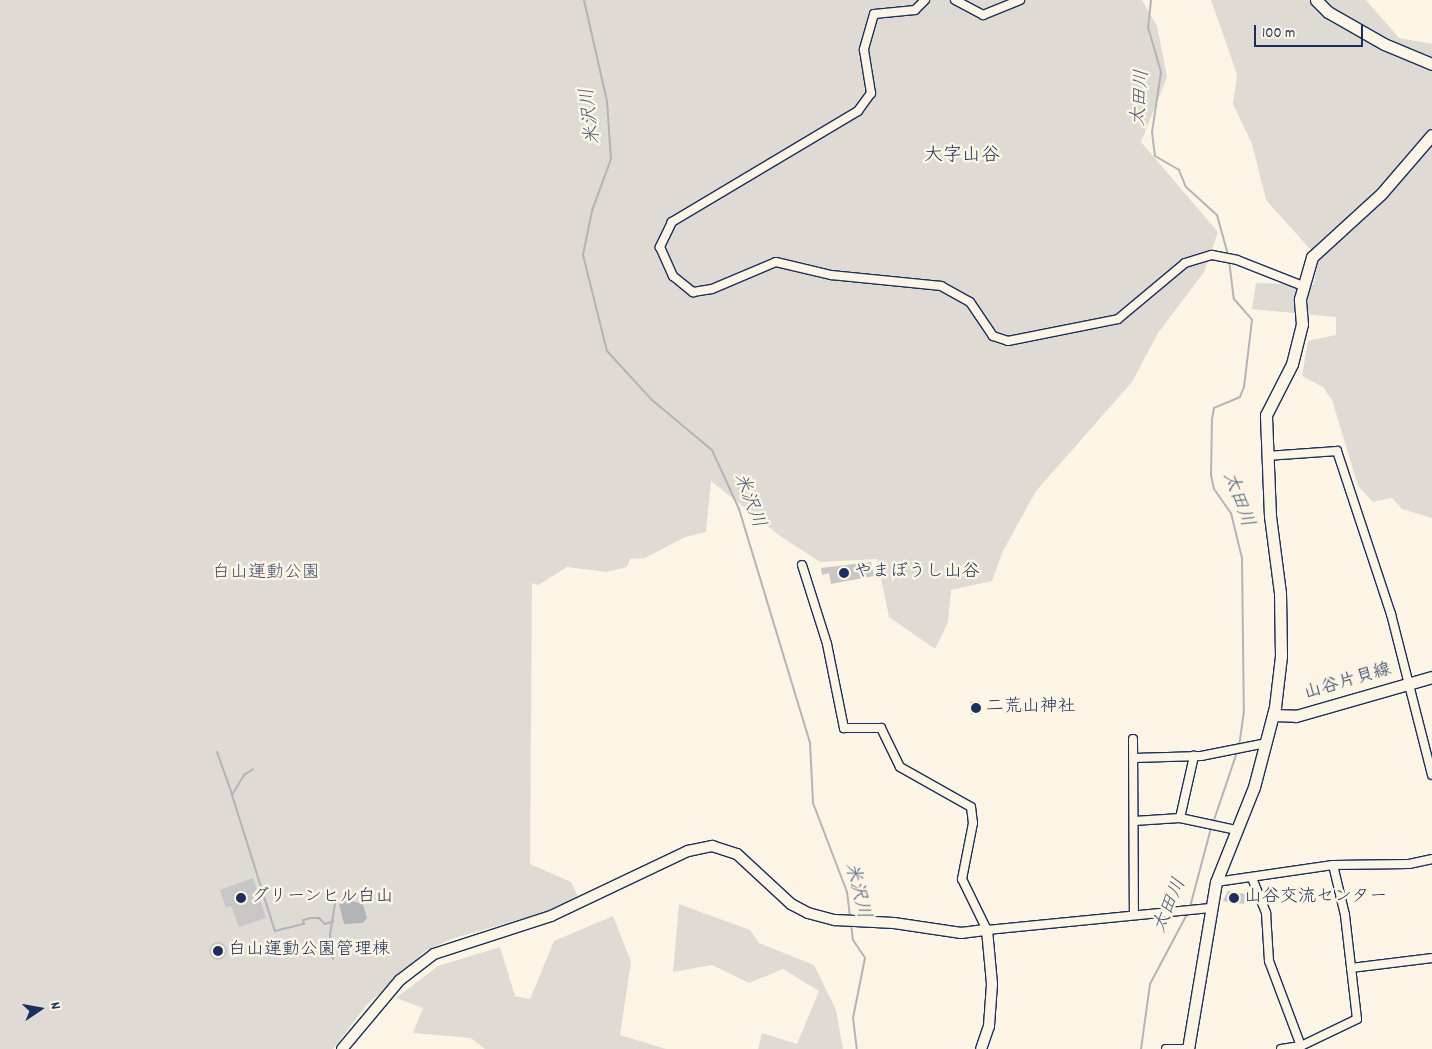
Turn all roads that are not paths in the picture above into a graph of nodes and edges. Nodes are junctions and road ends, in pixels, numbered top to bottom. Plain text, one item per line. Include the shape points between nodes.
1 (925, 0) edge
2 (955, 0) edge
3 (1020, 0) edge
4 (1316, 0) edge
5 (1432, 64) edge
6 (1432, 135) edge
7 (1303, 286) junction
8 (1267, 456) junction
9 (802, 565) dead end
10 (1432, 677) edge
11 (1408, 683) junction
12 (1273, 715) junction
13 (1133, 739) dead end
14 (1266, 743) junction
15 (1194, 756) junction
16 (1134, 758) junction
17 (1432, 775) edge
18 (1180, 818) junction
19 (1134, 821) junction
20 (1236, 830) junction
21 (1432, 859) edge
22 (1333, 865) junction
23 (1252, 878) junction
24 (1216, 882) junction
25 (1213, 908) junction
26 (1134, 914) junction
27 (987, 930) junction
28 (1432, 958) edge
29 (1351, 968) junction
30 (1299, 1047) edge
31 (342, 1049) edge
32 (981, 1049) edge
33 (1166, 1049) edge
34 (1184, 1049) edge
35 (1188, 1049) edge
36 (1281, 1049) edge

1 - 7 street via 909,12 874,14 864,50 871,93 858,111 672,222 660,247 673,276 694,292 712,289 776,262 831,275 941,286 970,302 993,336 1008,341 1118,319 1185,263 1212,255 1236,260
2 - 3 street via 983,16
4 - 5 main road via 1328,12 1384,44
6 - 7 main road via 1381,194 1320,246
7 - 8 main road via 1302,324 1292,364 1266,415
8 - 11 street via 1338,451 1391,614
8 - 12 main road via 1272,543 1280,593 1281,656
9 - 27 street via 828,644 844,728 881,728 900,767 971,807 973,823 962,879
10 - 11 main road, 山谷片貝線
11 - 12 main road, 山谷片貝線 via 1296,716
11 - 17 street
12 - 14 main road
13 - 16 street
14 - 15 street
14 - 20 main road
15 - 16 street
15 - 18 street
16 - 19 street
18 - 19 street
18 - 20 street
19 - 26 street
20 - 24 main road
21 - 22 street via 1409,864
22 - 23 street
22 - 29 street via 1345,915
23 - 24 street
23 - 30 street via 1266,913 1269,961
24 - 25 main road
25 - 26 street
25 - 35 main road
26 - 27 street
27 - 31 street via 961,933 894,923 835,920 808,913 791,904 737,854 712,846 696,849 551,916 434,954 400,980
27 - 32 street via 992,984 989,1026
28 - 29 street
29 - 30 street via 1357,1019
30 - 36 street
33 - 34 street

